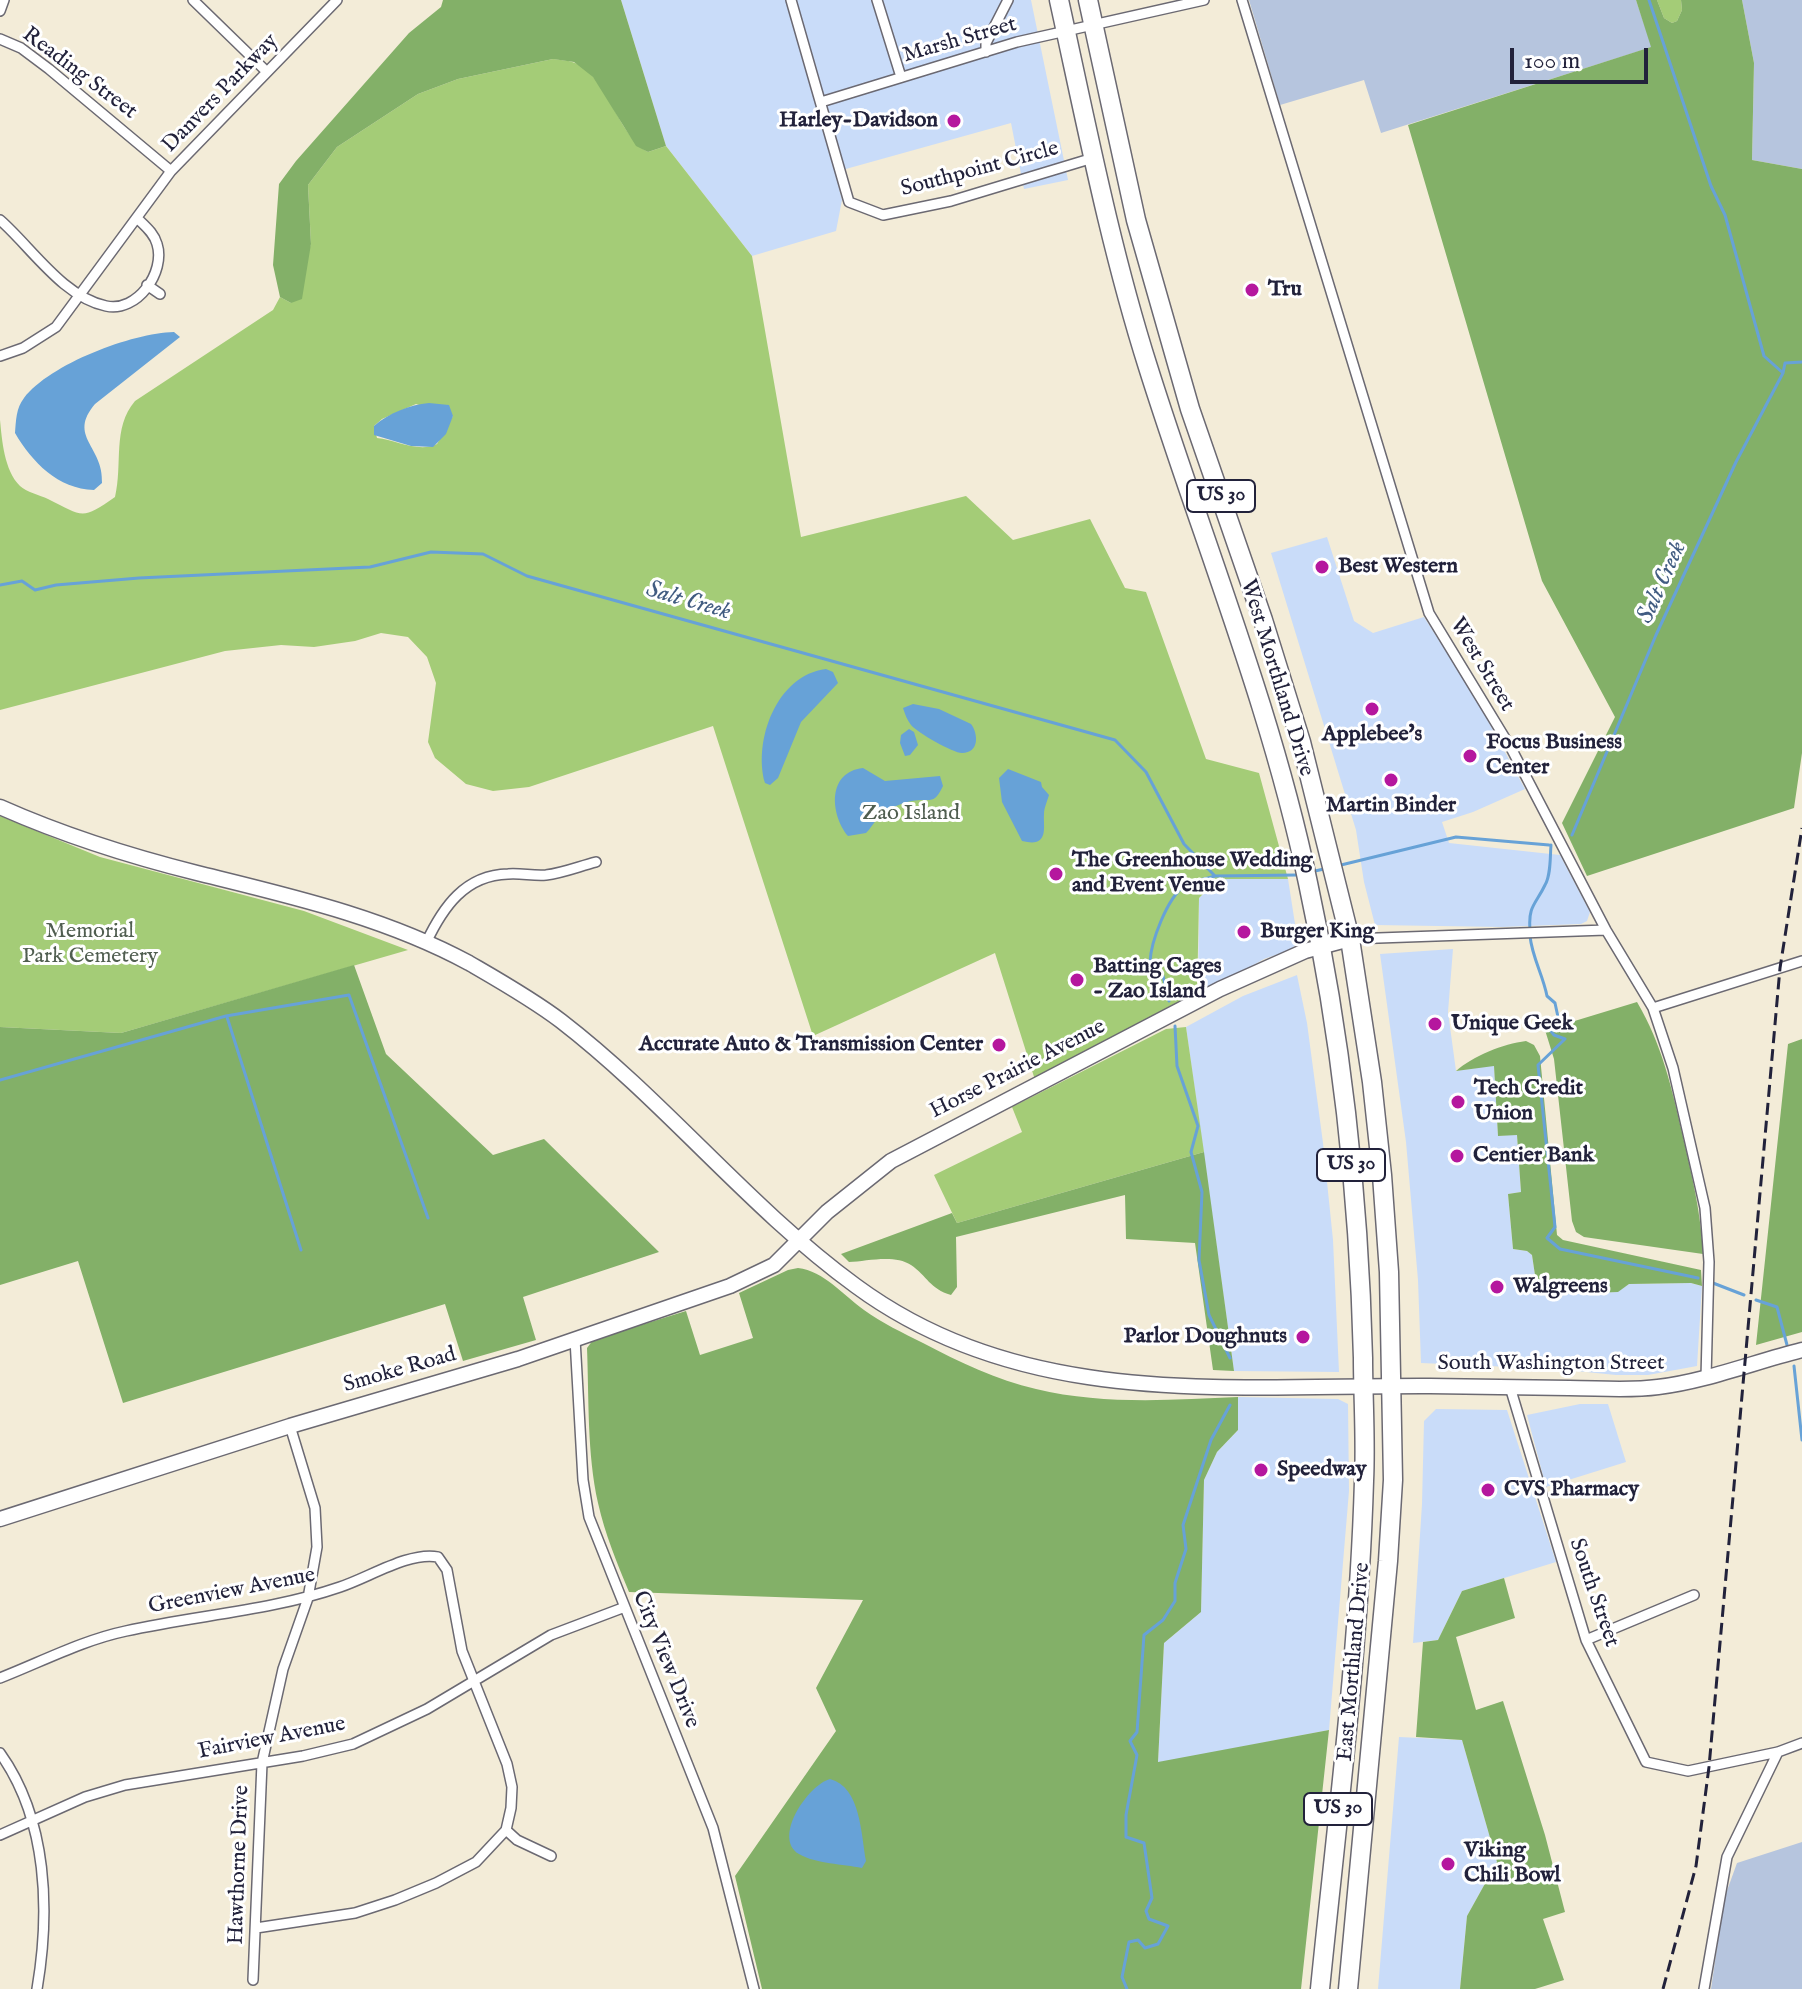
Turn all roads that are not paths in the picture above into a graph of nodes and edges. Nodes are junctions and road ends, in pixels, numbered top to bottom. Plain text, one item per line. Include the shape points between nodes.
1 (4, 0) edge
2 (193, 0) edge
3 (337, 0) edge
4 (791, 0) edge
5 (877, 0) edge
6 (1008, 0) edge
7 (1059, 0) edge
8 (1088, 0) edge
9 (1204, 0) edge
10 (1242, 0) edge
11 (0, 11) edge
12 (1092, 25) junction
13 (1066, 31) junction
14 (0, 39) edge
15 (986, 52) junction
16 (266, 71) junction
17 (901, 77) junction
18 (821, 102) junction
19 (1093, 158) junction
20 (171, 171) junction
21 (138, 219) junction
22 (0, 220) edge
23 (147, 285) junction
24 (160, 294) dead end
25 (81, 295) junction
26 (0, 356) edge
27 (0, 807) edge
28 (596, 862) dead end
29 (1606, 930) junction
30 (1350, 939) junction
31 (426, 943) junction
32 (1321, 946) junction
33 (1802, 961) edge
34 (1653, 1008) junction
35 (800, 1241) junction
36 (575, 1339) junction
37 (1802, 1350) edge
38 (1706, 1378) junction
39 (1392, 1386) junction
40 (1363, 1387) junction
41 (1510, 1387) junction
42 (290, 1426) junction
43 (0, 1519) edge
44 (1694, 1595) dead end
45 (308, 1598) junction
46 (625, 1607) junction
47 (1586, 1640) junction
48 (0, 1678) edge
49 (472, 1681) junction
50 (1802, 1743) edge
51 (1778, 1752) junction
52 (0, 1753) edge
53 (262, 1763) junction
54 (31, 1821) junction
55 (506, 1830) junction
56 (0, 1835) edge
57 (551, 1856) dead end
58 (256, 1928) junction
59 (253, 1980) dead end
60 (37, 1989) edge
61 (754, 1989) edge
62 (1320, 1989) edge
63 (1348, 1989) edge
64 (1704, 1989) edge

1 - 11 street
2 - 16 street
3 - 16 street, Danvers Parkway
4 - 18 street, Southpoint Circle
5 - 17 street
6 - 15 street
7 - 13 highway, West Morthland Drive / US 30
8 - 12 highway, West Morthland Drive / US 30
9 - 12 street, Marsh Street
10 - 29 street, West Street via 1429,613 1511,748
12 - 13 street, Marsh Street
12 - 30 highway, West Morthland Drive / US 30 via 1136,220 1190,409 1301,742
13 - 15 street, Marsh Street
13 - 19 highway, West Morthland Drive / US 30
14 - 20 street, Reading Street via 49,69
15 - 17 street, Marsh Street
16 - 20 street, Danvers Parkway
17 - 18 street, Marsh Street
18 - 19 street, Southpoint Circle via 849,202 883,215 951,201
19 - 32 highway, West Morthland Drive / US 30 via 1148,367 1262,704
20 - 21 street, Danvers Parkway
21 - 23 street via 157,244 158,264
21 - 25 street, Danvers Parkway
22 - 25 street via 42,265
23 - 24 street
23 - 25 street via 136,299 118,306 107,307
25 - 26 street, Danvers Parkway via 56,327
27 - 31 main road, South Washington Street via 104,847 329,906
28 - 31 street via 550,875 490,876 469,885 439,915
29 - 30 street, Horse Prairie Avenue
29 - 34 street, West Street
30 - 32 main road, Horse Prairie Avenue
30 - 39 highway, West Morthland Drive / US 30 via 1382,1175
31 - 35 main road, South Washington Street via 467,962 565,1024
32 - 35 main road, Horse Prairie Avenue via 1220,989 891,1161
32 - 40 highway, West Morthland Drive / US 30 via 1350,1146
33 - 34 street
34 - 38 street, West Street via 1673,1068 1705,1208
35 - 36 main road, Smoke Road via 774,1265 730,1286
35 - 40 main road, South Washington Street via 904,1319 1001,1359 1127,1383
36 - 42 main road, Smoke Road
36 - 46 street, City View Drive via 585,1498
37 - 38 main road, South Washington Street
38 - 41 main road, South Washington Street via 1644,1389
39 - 40 main road, South Washington Street
39 - 41 main road, South Washington Street
39 - 63 highway, East Morthland Drive / US 30 via 1388,1561
40 - 62 highway, East Morthland Drive / US 30 via 1365,1475 1357,1616
41 - 47 street, South Street
42 - 43 main road, Smoke Road
42 - 45 street, Hawthorne Drive via 318,1527
44 - 47 street
45 - 48 street, Greenview Avenue via 122,1632
45 - 49 street, Greenview Avenue via 410,1558 438,1557 447,1570
45 - 53 street, Hawthorne Drive via 283,1669
46 - 49 street, Fairview Avenue via 551,1635
46 - 61 street, City View Drive via 713,1828
47 - 51 street, South Street via 1646,1762 1688,1771
49 - 53 street, Fairview Avenue via 353,1744
49 - 55 street via 507,1764 512,1787
50 - 51 street
51 - 64 street via 1727,1857
52 - 54 street
53 - 54 street, Fairview Avenue via 125,1785
53 - 58 street, Hawthorne Drive
54 - 56 street, Fairview Avenue
54 - 60 street via 44,1910
55 - 57 street
55 - 58 street via 476,1862 395,1900 355,1913
58 - 59 street, Hawthorne Drive

